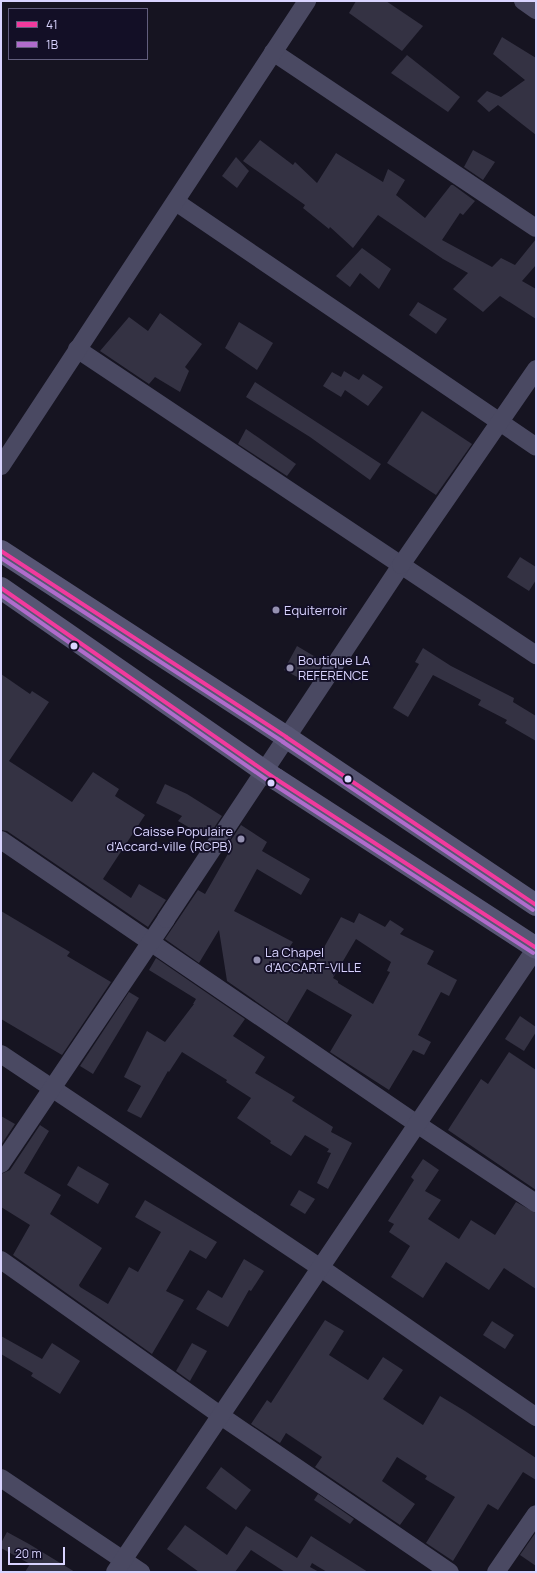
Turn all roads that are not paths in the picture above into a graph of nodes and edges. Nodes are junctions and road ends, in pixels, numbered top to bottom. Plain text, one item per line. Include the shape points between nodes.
1 (306, 1) edge
2 (523, 1) edge
3 (536, 10) edge
4 (273, 52) junction
5 (176, 202) junction
6 (536, 228) edge
7 (77, 349) junction
8 (536, 369) edge
9 (500, 423) junction
10 (536, 447) edge
11 (1, 466) edge
12 (1, 551) edge
13 (401, 564) junction
14 (1, 588) edge
15 (536, 655) edge
16 (286, 737) junction
17 (264, 770) junction
18 (1, 840) edge
19 (536, 905) edge
20 (150, 942) junction
21 (536, 948) edge
22 (1, 1054) edge
23 (52, 1089) junction
24 (417, 1124) junction
25 (1, 1164) edge
26 (536, 1203) edge
27 (1, 1260) edge
28 (321, 1268) junction
29 (221, 1416) junction
30 (536, 1417) edge
31 (1, 1478) edge
32 (536, 1514) edge
33 (120, 1566) edge
34 (141, 1572) edge
35 (450, 1572) edge
36 (496, 1572) edge

1 - 4 street
2 - 3 street
4 - 5 street
4 - 6 street
5 - 7 street
5 - 9 street
7 - 11 street
7 - 13 street
8 - 9 street
9 - 10 street
9 - 13 street
12 - 16 main road
13 - 15 street
13 - 16 street
14 - 17 main road
16 - 17 street
16 - 19 main road
17 - 20 street
17 - 21 main road
18 - 20 street
20 - 23 street
20 - 24 street
21 - 24 street
22 - 23 street
23 - 25 street
23 - 28 street
24 - 26 street
24 - 28 street
27 - 29 street
28 - 29 street
28 - 30 street
29 - 33 street
29 - 35 street
31 - 33 street
32 - 36 street
33 - 34 street

